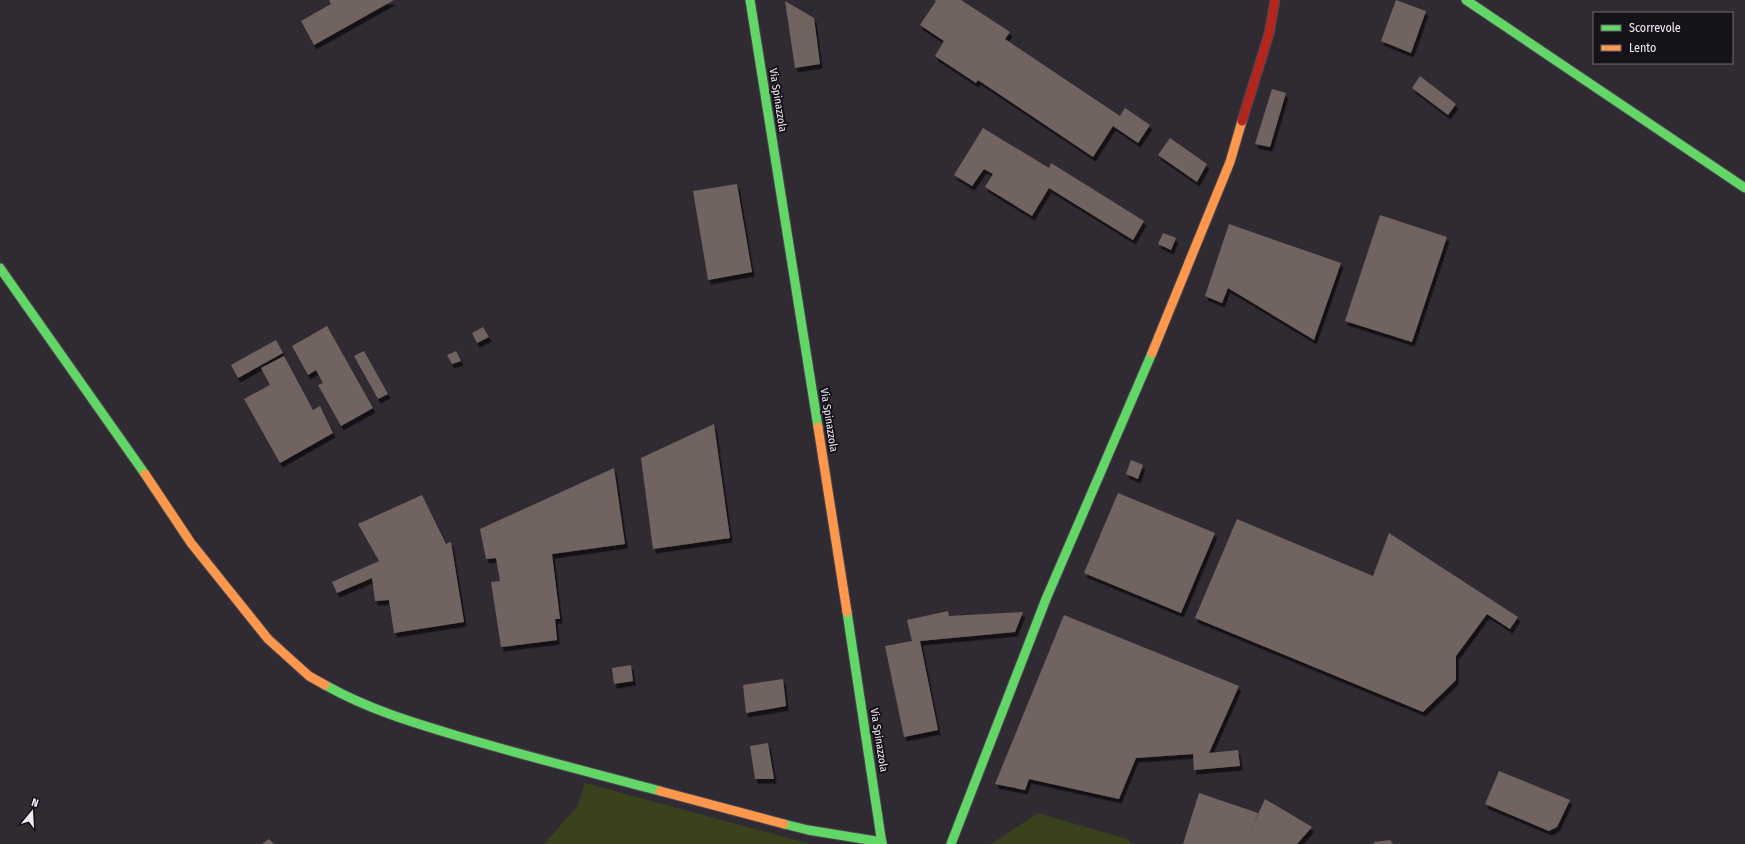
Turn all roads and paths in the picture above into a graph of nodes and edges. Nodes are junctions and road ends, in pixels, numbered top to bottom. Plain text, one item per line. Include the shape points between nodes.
1 (750, 0) edge
2 (1275, 0) edge
3 (1466, 0) edge
4 (1745, 188) edge
5 (0, 268) edge
6 (882, 843) edge
7 (951, 844) edge

1 - 6 street, Via Spinazzola
2 - 7 street via 1269,34 1230,162 1170,311 1046,599
3 - 4 street
5 - 6 street via 191,542 268,639 309,676 354,701 412,722 487,744 808,830

